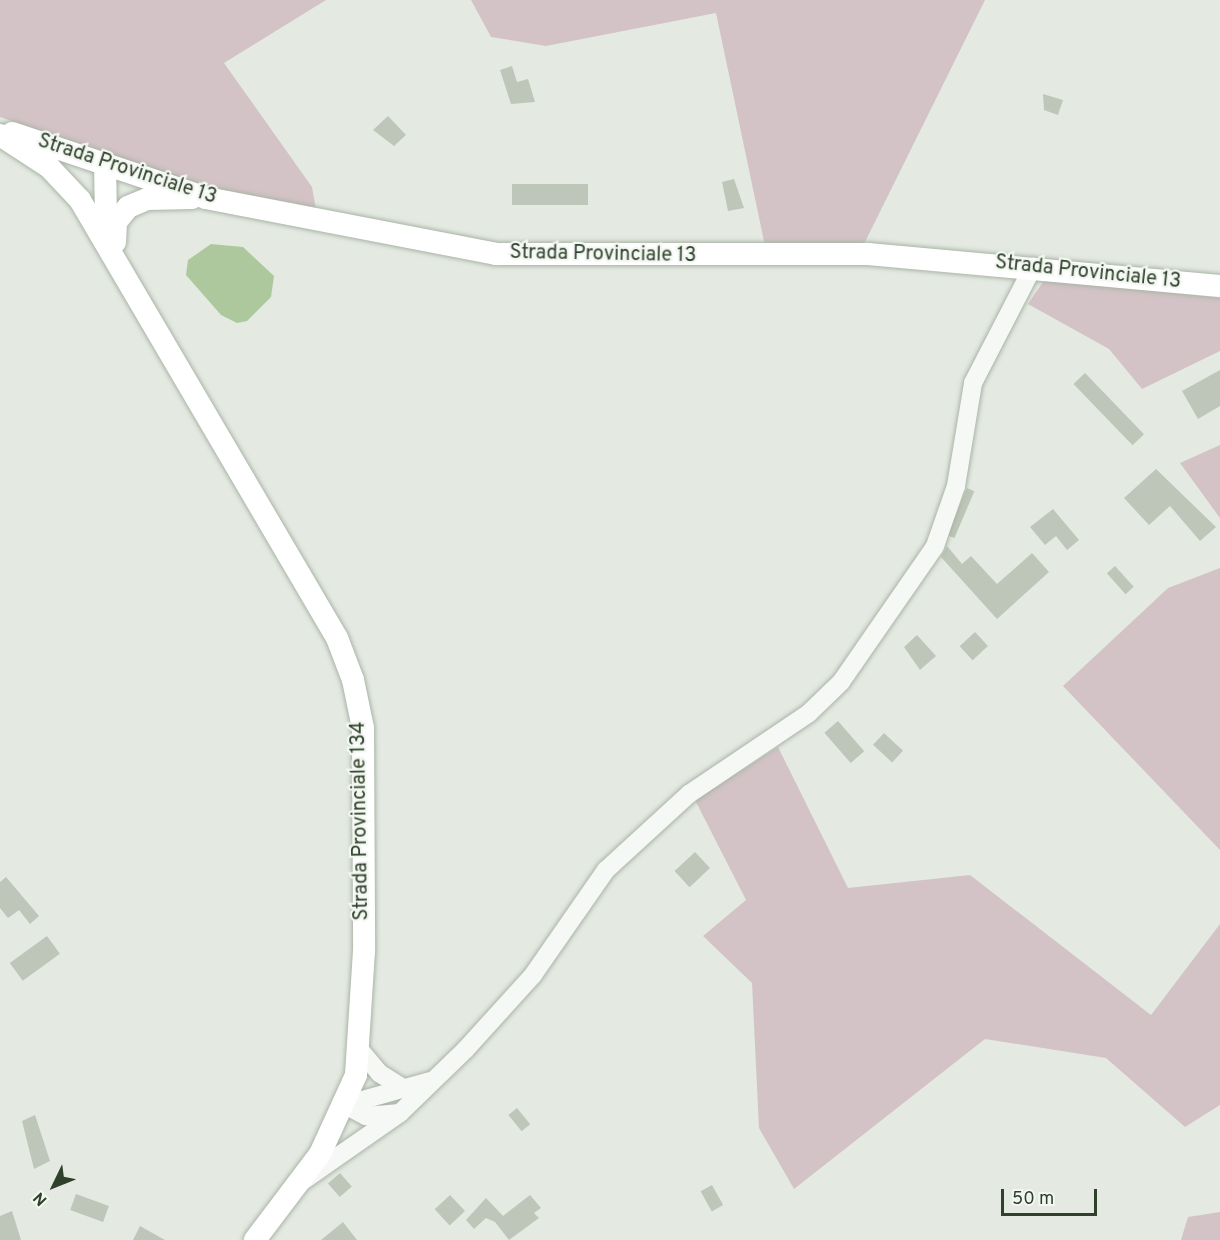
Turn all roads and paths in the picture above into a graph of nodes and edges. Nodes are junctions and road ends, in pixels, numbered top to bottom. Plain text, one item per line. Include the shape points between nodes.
1 (0, 133) edge
2 (105, 162) junction
3 (206, 198) junction
4 (80, 200) junction
5 (115, 246) junction
6 (1033, 267) junction
7 (1220, 286) edge
8 (150, 317) junction
9 (360, 1050) junction
10 (435, 1080) junction
11 (405, 1089) junction
12 (345, 1106) junction
13 (400, 1113) junction
14 (300, 1182) junction
15 (255, 1240) edge

1 - 2 main road, Strada Provinciale 13
1 - 4 main road via 49,166
2 - 3 main road, Strada Provinciale 13
2 - 4 main road
2 - 5 main road via 106,217
3 - 5 main road via 147,199 128,207 116,222
3 - 6 main road, Strada Provinciale 13 via 496,254 868,254
4 - 8 main road
5 - 8 main road
6 - 7 main road, Strada Provinciale 13
6 - 10 street via 976,374 948,515 890,616 828,697 689,794 606,870 533,975
8 - 9 main road, Strada Provinciale 134 via 337,638 353,680 363,728
9 - 11 street via 379,1073
9 - 12 main road, Strada Provinciale 134
10 - 11 street
10 - 13 street
11 - 12 street
12 - 13 street via 366,1116
12 - 14 main road, Strada Provinciale 134
13 - 14 street
14 - 15 main road, Strada Provinciale 134

